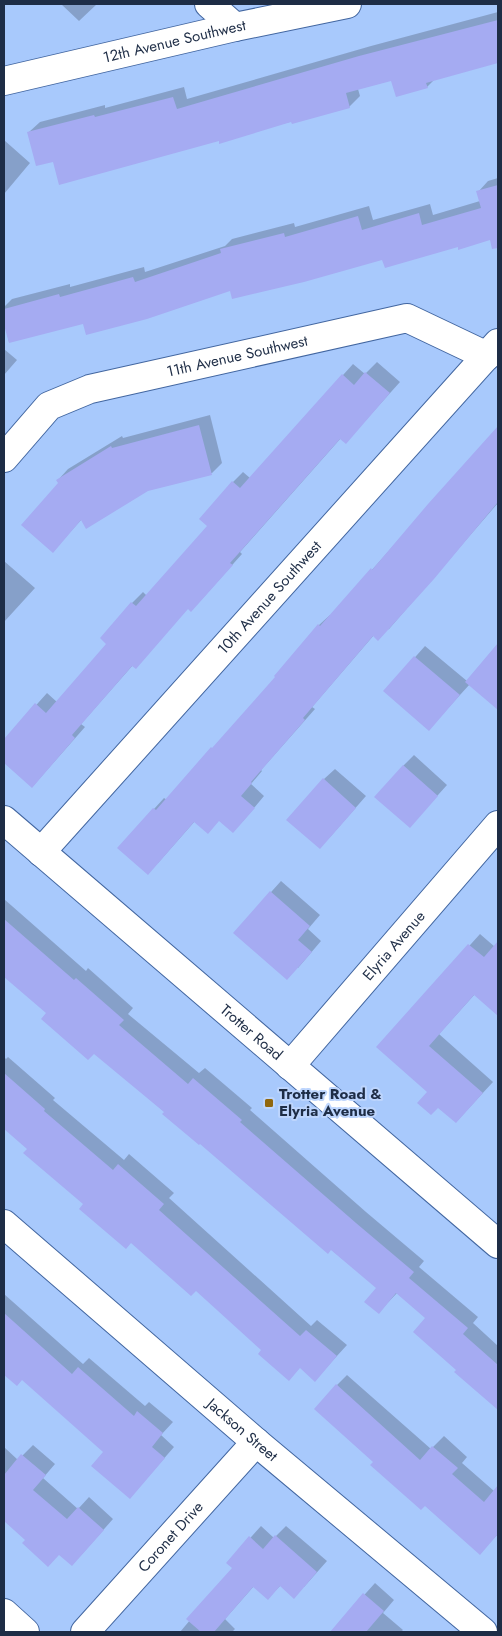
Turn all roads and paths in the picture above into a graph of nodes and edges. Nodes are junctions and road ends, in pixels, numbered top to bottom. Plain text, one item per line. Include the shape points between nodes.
1 (209, 4) edge
2 (347, 4) edge
3 (235, 27) junction
4 (4, 81) edge
5 (493, 349) edge
6 (4, 458) edge
7 (4, 820) edge
8 (498, 825) edge
9 (41, 852) junction
10 (290, 1066) junction
11 (4, 1224) edge
12 (498, 1244) edge
13 (256, 1442) junction
14 (4, 1614) edge
15 (25, 1632) edge
16 (85, 1632) edge
17 (484, 1632) edge

1 - 3 street
2 - 3 street, 12th Avenue Southwest
3 - 4 street, 12th Avenue Southwest
5 - 6 street, 11th Avenue Southwest via 407,318 90,389 49,406
5 - 9 street, 10th Avenue Southwest
7 - 9 street, Trotter Road
8 - 10 street, Elyria Avenue
9 - 10 street, Trotter Road
10 - 12 street, Trotter Road
11 - 13 street, Jackson Street
13 - 16 street, Coronet Drive
13 - 17 street, Jackson Street
14 - 15 street

